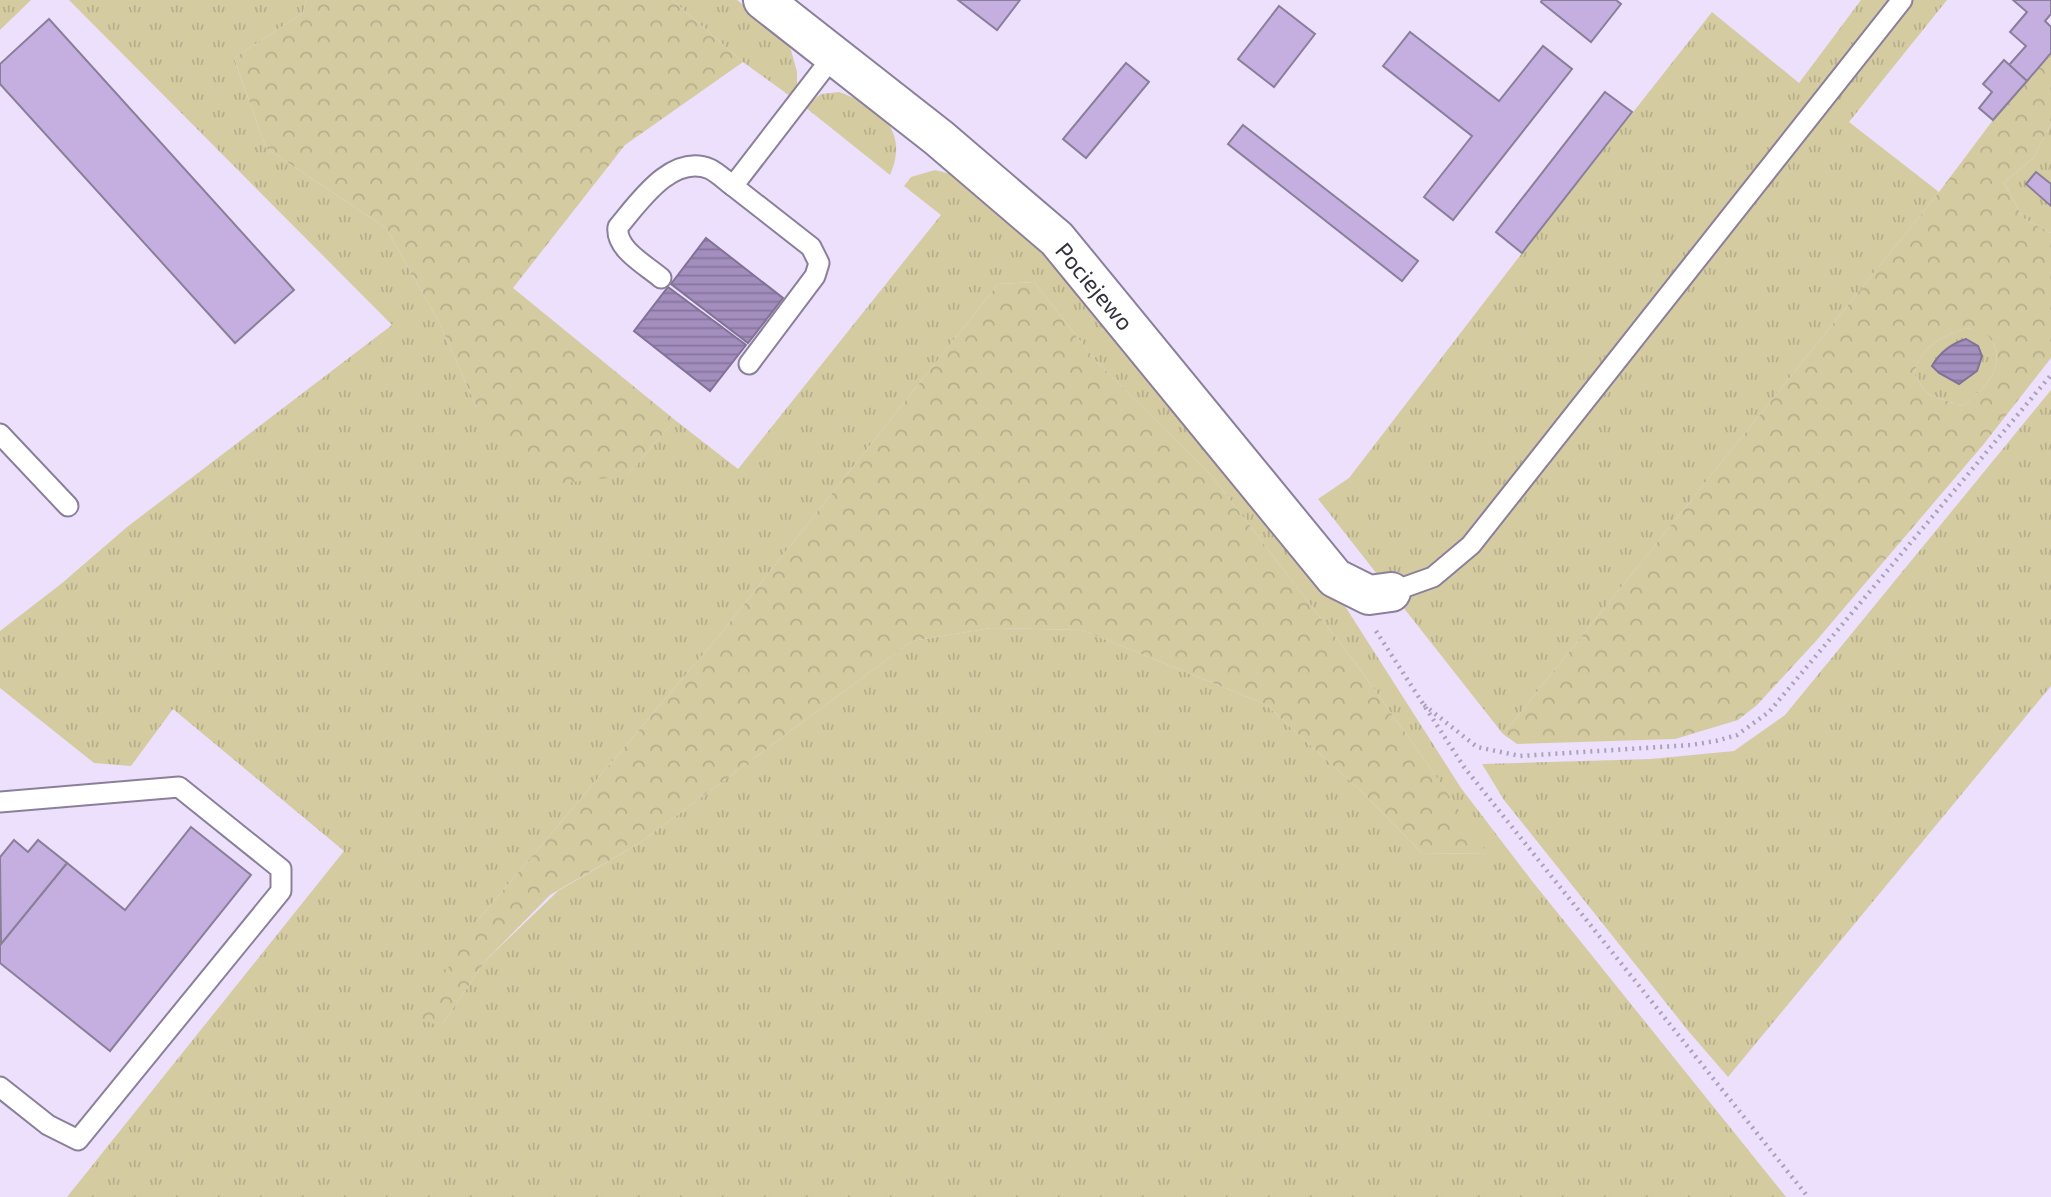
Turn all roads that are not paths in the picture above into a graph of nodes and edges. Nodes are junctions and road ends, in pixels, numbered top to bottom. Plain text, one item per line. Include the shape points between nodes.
1 (763, 0) edge
2 (1902, 0) edge
3 (834, 55) junction
4 (733, 186) junction
5 (661, 278) dead end
6 (748, 363) dead end
7 (0, 434) edge
8 (68, 506) dead end
9 (1391, 592) joint
10 (0, 802) edge
11 (0, 1087) edge

1 - 3 street, Pociejewo
2 - 9 lane via 1471,545 1433,577
3 - 4 lane
3 - 9 street, Pociejewo via 1057,239 1335,578 1369,595
4 - 5 lane via 711,169 690,165 657,182 618,228 621,245
4 - 6 lane via 811,247 819,263 815,276
7 - 8 lane
10 - 11 lane via 179,787 282,869 281,891 78,1140 48,1125

